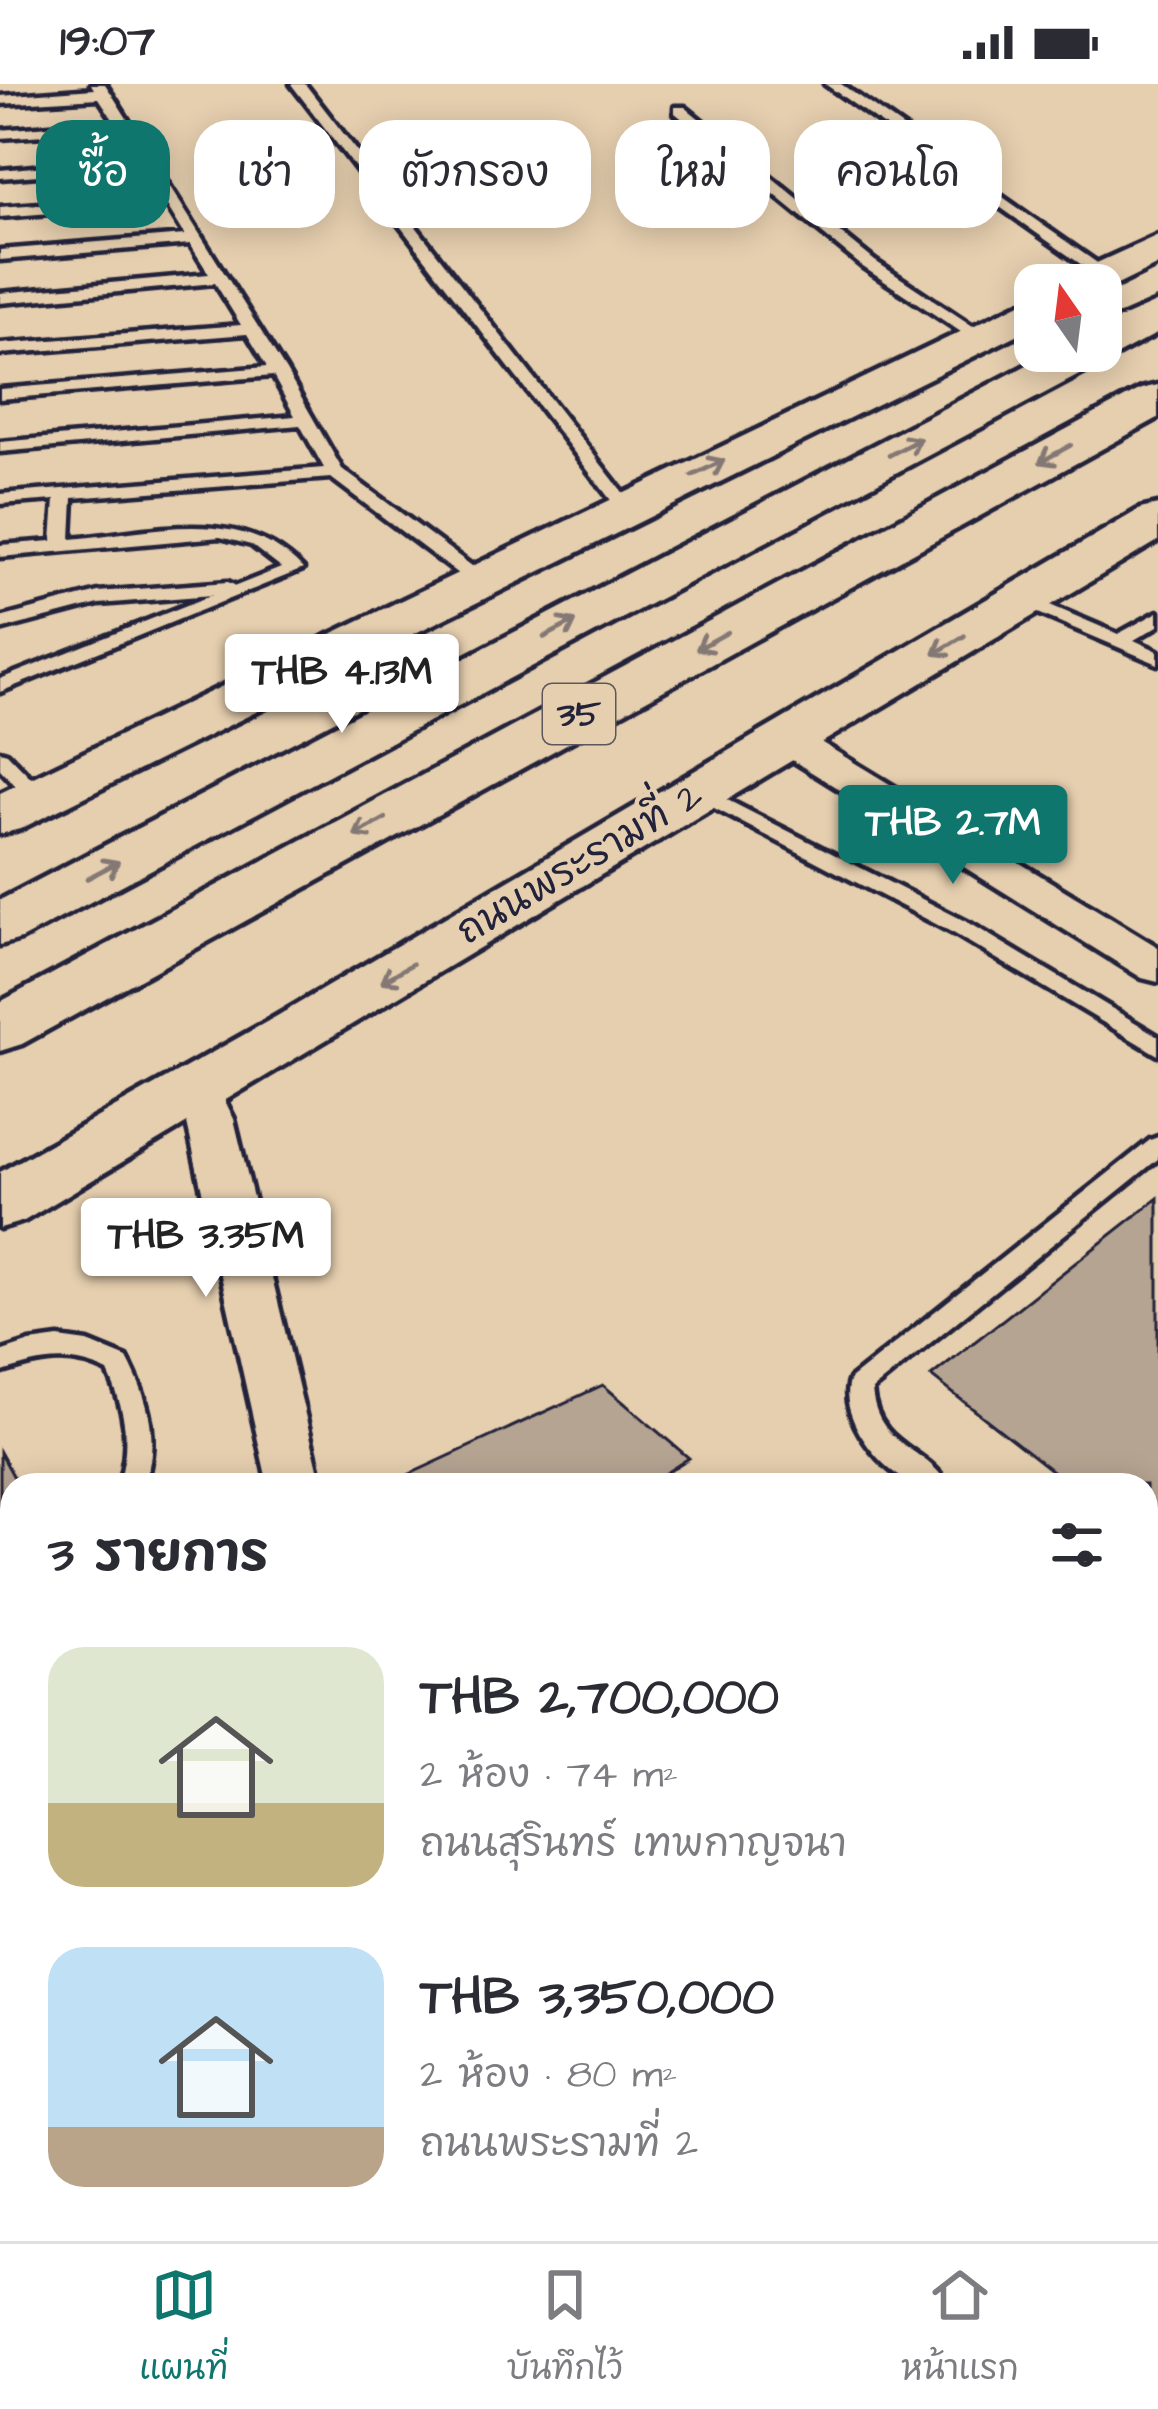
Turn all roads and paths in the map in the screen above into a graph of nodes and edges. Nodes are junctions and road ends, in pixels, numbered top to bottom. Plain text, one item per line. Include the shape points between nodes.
1 (298, 84) edge
2 (832, 84) edge
3 (101, 88) edge
4 (0, 100) edge
5 (680, 110) dead end
6 (119, 120) edge
7 (36, 131) edge
8 (0, 134) edge
9 (36, 171) edge
10 (0, 174) edge
11 (170, 199) edge
12 (36, 209) edge
13 (0, 212) edge
14 (193, 239) junction
15 (1158, 248) edge
16 (0, 255) edge
17 (1074, 264) edge
18 (1122, 265) edge
19 (218, 278) junction
20 (0, 298) edge
21 (1158, 315) edge
22 (1014, 320) edge
23 (251, 328) junction
24 (1122, 334) edge
25 (979, 337) junction
26 (0, 349) edge
27 (278, 370) junction
28 (1049, 372) edge
29 (0, 394) edge
30 (1158, 399) edge
31 (304, 420) junction
32 (0, 447) edge
33 (335, 472) junction
34 (64, 494) junction
35 (0, 500) edge
36 (626, 508) junction
37 (1158, 520) edge
38 (61, 546) junction
39 (0, 551) edge
40 (477, 578) junction
41 (249, 587) junction
42 (1024, 599) junction
43 (1158, 618) edge
44 (0, 624) edge
45 (1119, 641) junction
46 (1158, 658) edge
47 (0, 686) edge
48 (790, 741) junction
49 (0, 757) edge
50 (700, 792) junction
51 (19, 806) edge
52 (0, 864) edge
53 (0, 925) edge
54 (1158, 968) edge
55 (0, 1030) edge
56 (299, 1031) junction
57 (1158, 1047) edge
58 (197, 1089) junction
59 (1158, 1146) edge
60 (0, 1156) edge
61 (0, 1203) edge
62 (0, 1363) edge
63 (136, 1473) edge
64 (292, 1473) edge
65 (920, 1473) edge

1 - 36 lane
2 - 17 lane
3 - 4 lane
3 - 6 lane
5 - 25 lane via 868,264
7 - 8 lane
9 - 10 lane
11 - 14 lane
12 - 13 lane
14 - 16 lane
14 - 19 lane
15 - 18 main road
19 - 20 lane
19 - 23 lane
21 - 24 main road
22 - 25 main road
23 - 26 lane
23 - 27 lane
36 -> 25 main road
27 - 29 lane
27 - 31 lane
53 -> 28 main road, 35
30 -> 55 main road, 35
31 - 32 lane
31 - 33 lane
33 - 34 lane
33 - 40 lane
34 - 35 lane
34 - 38 lane
36 - 40 main road
36 - 52 main road via 488,602 353,679
37 - 42 main road, ถนนพระรามที่ 2
38 - 39 lane
38 - 41 lane via 221,531 257,541 294,569
40 - 51 main road
41 - 44 lane via 98,598
41 - 47 lane
42 - 45 lane
42 -> 48 main road, ถนนพระรามที่ 2
43 - 45 lane
45 - 46 lane
48 - 50 main road, ถนนพระรามที่ 2
48 - 54 street
49 - 51 lane
50 -> 56 main road, ถนนพระรามที่ 2
50 - 57 lane via 963,929
56 - 58 main road, ถนนพระรามที่ 2
56 - 60 main road
58 - 61 main road, ถนนพระรามที่ 2
58 - 64 street
59 - 65 lane via 859,1386 858,1411 870,1434
62 - 63 lane via 72,1346 118,1365 139,1409

